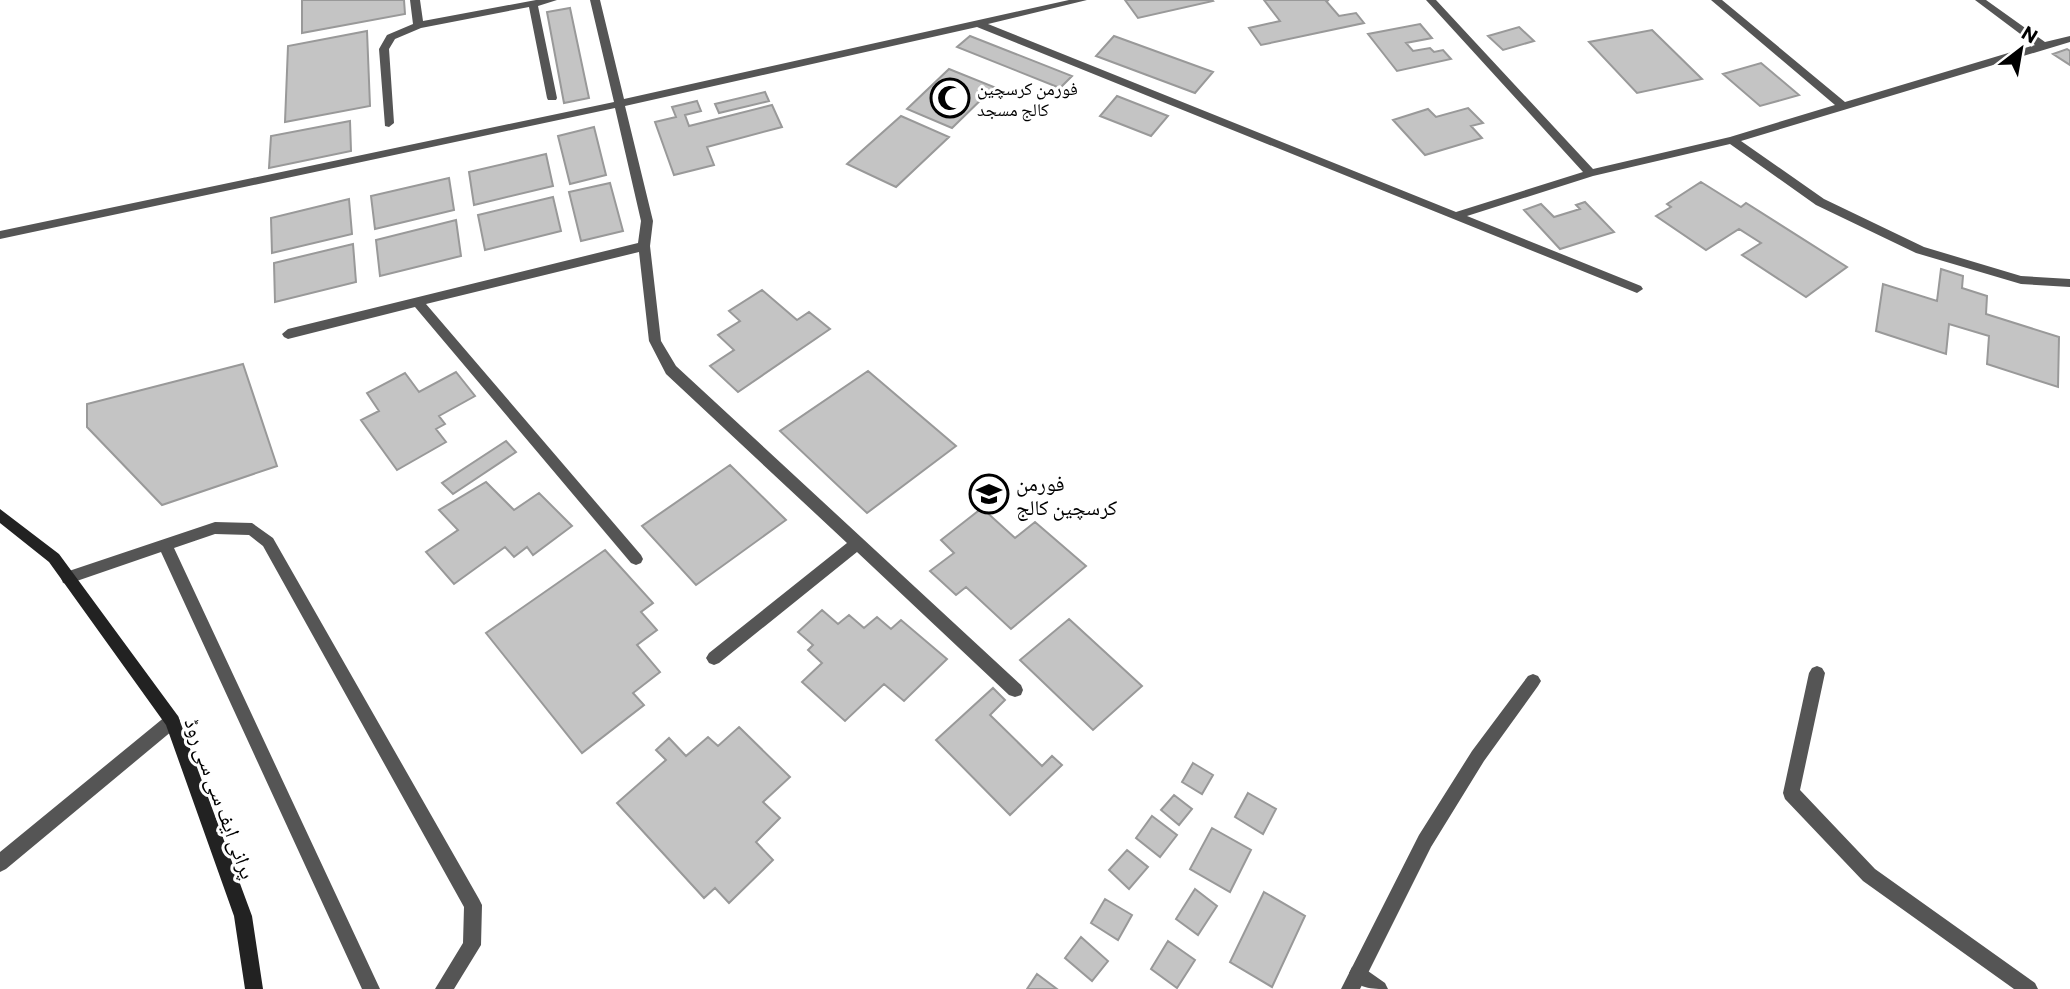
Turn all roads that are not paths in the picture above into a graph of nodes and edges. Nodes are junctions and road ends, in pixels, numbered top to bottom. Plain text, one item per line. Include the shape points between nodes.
1 (415, 0) edge
2 (552, 0) edge
3 (595, 0) edge
4 (1083, 0) edge
5 (1431, 0) edge
6 (1716, 0) edge
7 (1980, 0) edge
8 (533, 4) junction
9 (418, 24) junction
10 (979, 24) junction
11 (2070, 39) edge
12 (2043, 46) junction
13 (552, 98) dead end
14 (618, 104) junction
15 (1841, 106) junction
16 (389, 123) dead end
17 (1732, 140) junction
18 (1591, 173) junction
19 (1458, 215) junction
20 (0, 235) edge
21 (644, 246) junction
22 (2070, 283) edge
23 (1637, 289) dead end
24 (418, 303) junction
25 (288, 334) dead end
26 (0, 515) edge
27 (856, 544) junction
28 (164, 545) junction
29 (636, 559) dead end
30 (68, 579) junction
31 (714, 658) dead end
32 (1817, 673) dead end
33 (1533, 681) dead end
34 (1016, 690) dead end
35 (172, 721) junction
36 (0, 863) edge
37 (1354, 981) edge
38 (254, 989) edge
39 (371, 989) edge
40 (444, 989) edge
41 (1379, 989) edge
42 (2029, 989) edge

1 - 9 street
2 - 8 street
3 - 14 street
4 - 10 street
5 - 18 street
6 - 15 street
7 - 12 street
8 - 9 street
8 - 13 street
9 - 16 street via 391,37 384,49
10 - 14 street
10 - 19 street
11 - 12 street
12 - 15 street
14 - 20 street
14 - 21 street via 648,221
15 - 17 street
17 - 18 street
17 - 22 street via 1820,202 1920,250 2021,280
18 - 19 street
19 - 23 street
21 - 24 street
21 - 27 street via 655,341 671,370
24 - 25 street
24 - 29 street
26 - 30 street, پرانی ایف سی سی روڈ via 54,558
27 - 31 street
27 - 34 street
28 - 30 street
28 - 39 street
28 - 40 street via 215,528 252,529 268,542 472,905 472,945
30 - 35 street, پرانی ایف سی سی روڈ
32 - 42 street via 1791,793 1869,875
33 - 37 street via 1478,756 1425,841
35 - 36 street
35 - 38 street, پرانی ایف سی سی روڈ via 243,916
37 - 41 street

